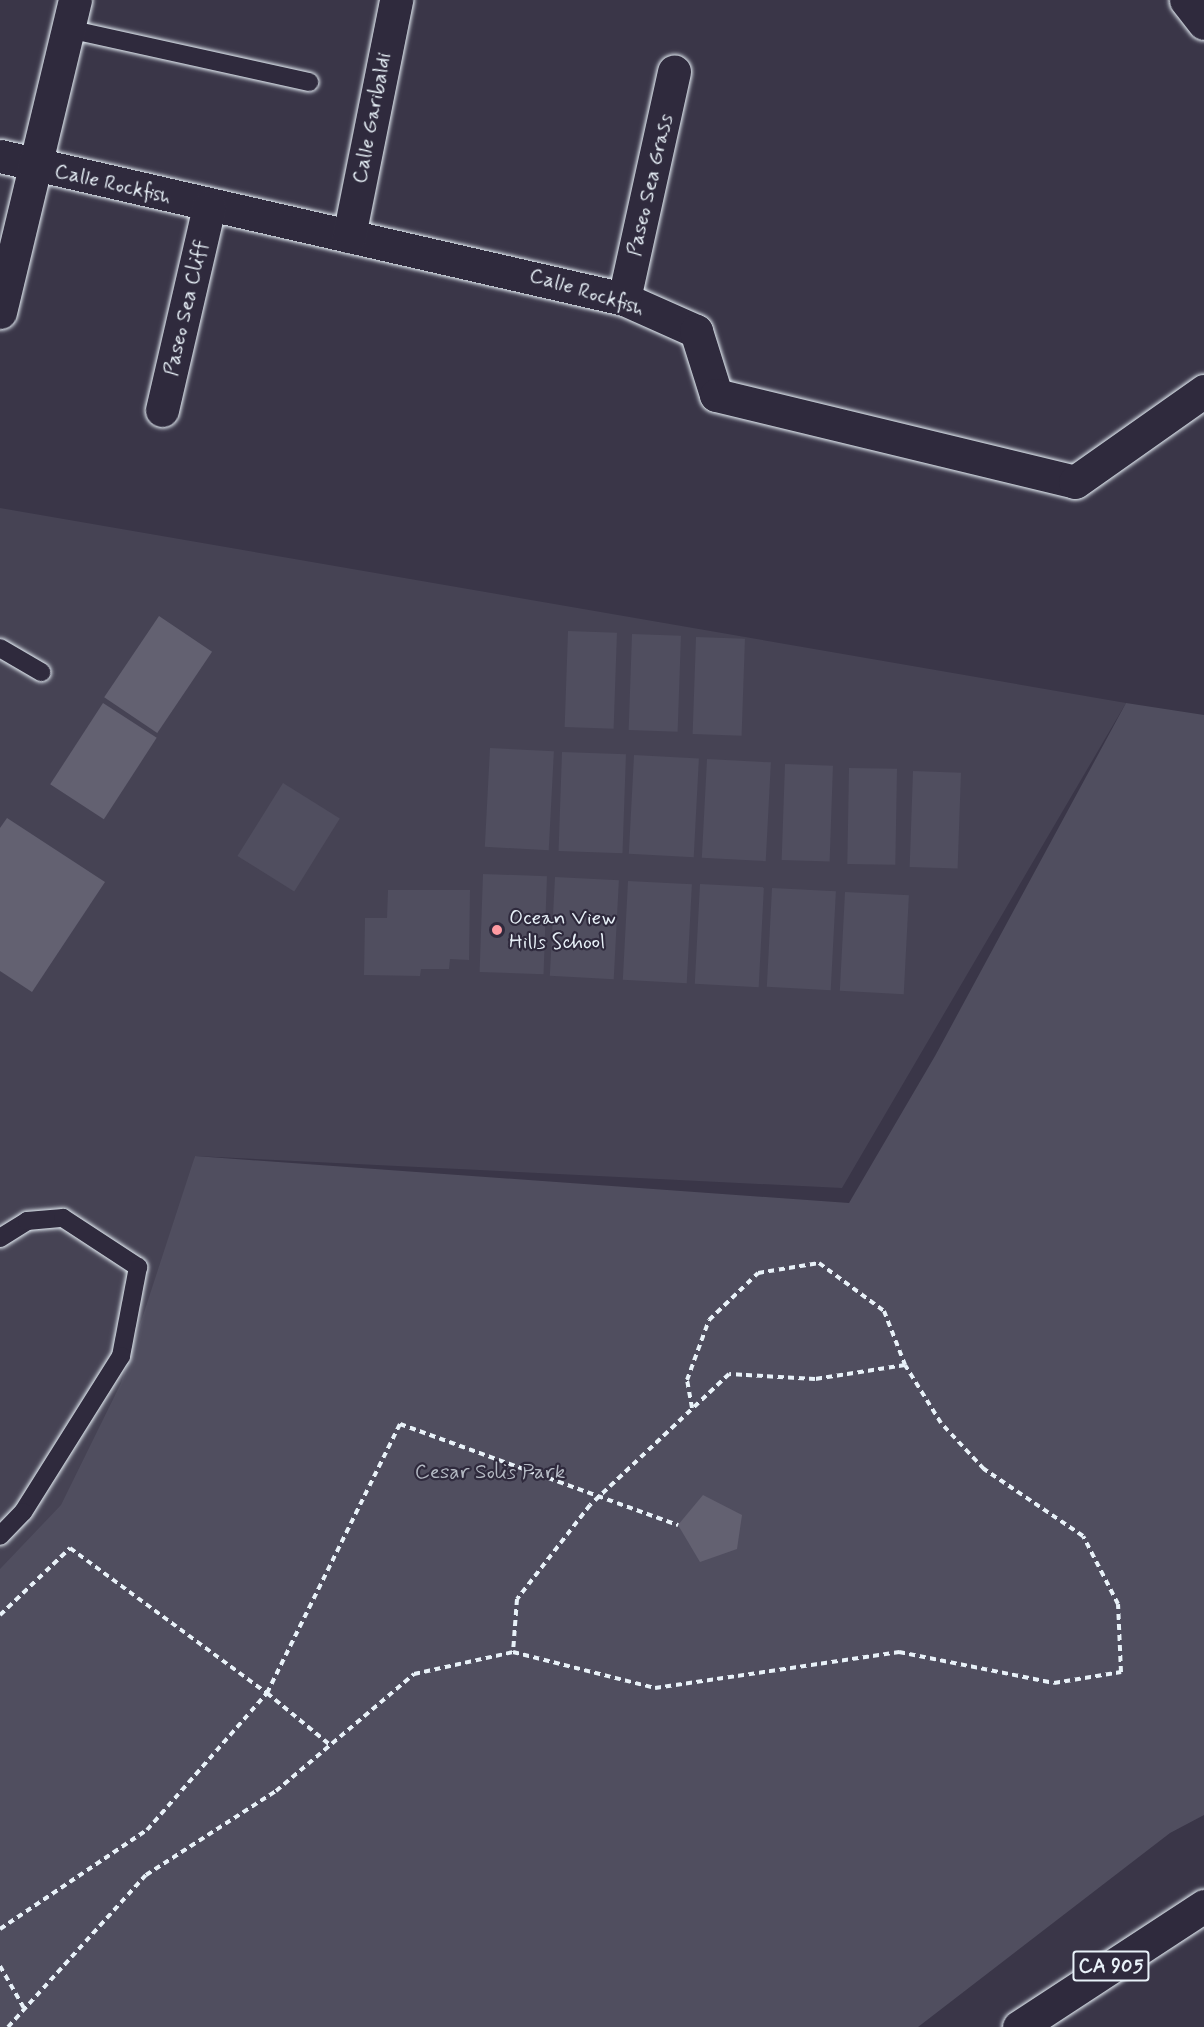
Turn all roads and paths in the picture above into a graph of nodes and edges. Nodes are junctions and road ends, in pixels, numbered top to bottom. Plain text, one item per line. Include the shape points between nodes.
1 (396, 0) edge
2 (1186, 0) edge
3 (71, 15) edge
4 (1204, 23) edge
5 (674, 71) dead end
6 (309, 82) dead end
7 (0, 156) edge
8 (35, 166) junction
9 (209, 206) junction
10 (349, 236) junction
11 (624, 299) junction
12 (0, 312) edge
13 (1204, 391) edge
14 (162, 410) dead end
15 (0, 648) edge
16 (40, 672) dead end
17 (0, 1238) edge
18 (905, 1365) junction
19 (692, 1408) junction
20 (598, 1496) junction
21 (678, 1525) dead end
22 (0, 1536) edge
23 (0, 1615) edge
24 (513, 1652) junction
25 (267, 1693) junction
26 (330, 1745) junction
27 (1204, 1906) edge
28 (0, 1929) edge
29 (0, 1966) edge
30 (25, 2010) junction
31 (8, 2027) edge
32 (1019, 2027) edge

1 - 10 main road, Calle Garibaldi
2 - 4 main road
3 - 6 lane
3 - 8 main road
5 - 11 main road, Paseo Sea Grass
7 - 8 main road, Calle Rockfish
8 - 9 main road, Calle Rockfish
8 - 12 main road
9 - 10 main road, Calle Rockfish
9 - 14 main road, Paseo Sea Cliff
10 - 11 main road, Calle Rockfish
11 - 13 main road, Calle Rockfish via 696,332 716,395 1075,482
15 - 16 lane
17 - 22 lane via 27,1221 63,1218 138,1267 121,1356 23,1512
18 - 19 path via 815,1379 729,1374
18 - 19 path via 884,1311 819,1263 758,1273 709,1320 687,1380
18 - 24 path via 941,1423 984,1469 1083,1536 1118,1604 1121,1672 1054,1683 899,1652 656,1688
19 - 20 path
20 - 21 path
20 - 24 path via 517,1599
20 - 25 path via 400,1424
23 - 25 path via 70,1548
24 - 26 path via 414,1674
25 - 26 path
25 - 28 path via 147,1830
26 - 30 path via 276,1791 146,1875
27 - 32 main road, CA 905
29 - 30 path
30 - 31 path

